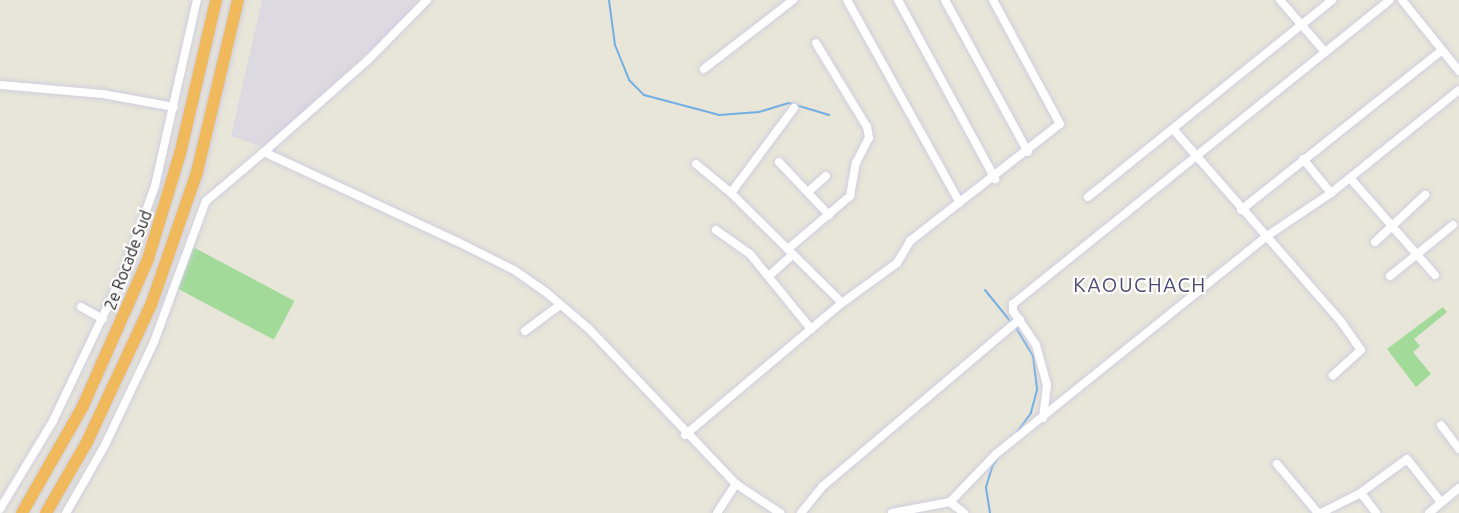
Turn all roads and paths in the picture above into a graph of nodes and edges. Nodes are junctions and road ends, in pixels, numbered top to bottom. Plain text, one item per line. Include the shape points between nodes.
1 (197, 0) edge
2 (216, 0) edge
3 (238, 0) edge
4 (427, 0) edge
5 (793, 0) edge
6 (847, 0) edge
7 (898, 0) edge
8 (945, 0) edge
9 (993, 0) edge
10 (1280, 0) edge
11 (1389, 0) edge
12 (1402, 0) edge
13 (1330, 1) edge
14 (1303, 23) junction
15 (816, 43) dead end
16 (1442, 50) junction
17 (1325, 52) junction
18 (704, 69) dead end
19 (1459, 70) edge
20 (0, 85) edge
21 (1459, 90) edge
22 (174, 107) junction
23 (794, 108) dead end
24 (1173, 129) junction
25 (264, 152) junction
26 (1028, 152) junction
27 (1198, 155) junction
28 (1303, 159) junction
29 (779, 162) dead end
30 (696, 164) dead end
31 (826, 176) dead end
32 (1350, 178) junction
33 (995, 179) junction
34 (808, 192) junction
35 (731, 193) junction
36 (1331, 193) junction
37 (1425, 195) dead end
38 (1088, 197) dead end
39 (960, 203) junction
40 (1241, 210) junction
41 (829, 215) junction
42 (1394, 225) junction
43 (1453, 225) dead end
44 (716, 230) dead end
45 (1268, 236) junction
46 (1375, 242) dead end
47 (790, 252) junction
48 (1418, 254) junction
49 (770, 275) junction
50 (1435, 275) dead end
51 (1390, 276) dead end
52 (842, 303) junction
53 (560, 305) junction
54 (81, 307) dead end
55 (103, 319) junction
56 (1020, 319) junction
57 (811, 329) junction
58 (525, 331) dead end
59 (1333, 375) dead end
60 (1044, 418) junction
61 (1441, 425) dead end
62 (686, 435) junction
63 (1459, 449) edge
64 (1277, 464) dead end
65 (736, 484) junction
66 (1459, 488) edge
67 (1361, 492) junction
68 (950, 502) junction
69 (1441, 502) junction
70 (0, 510) edge
71 (919, 510) edge
72 (22, 513) edge
73 (46, 513) edge
74 (66, 513) edge
75 (717, 513) edge
76 (780, 513) edge
77 (801, 513) edge
78 (892, 513) edge
79 (964, 513) edge
80 (1320, 513) edge
81 (1376, 513) edge
82 (1429, 513) edge

1 - 22 street
2 - 72 highway, 2e Rocade Sud via 180,154 148,259 83,406
3 - 73 highway via 197,172 155,295 120,375
4 - 25 street via 369,59
5 - 18 street
6 - 39 street
7 - 33 street
8 - 26 street
9 - 26 street via 1060,124
10 - 14 street
11 - 17 street
12 - 16 street
13 - 14 street
14 - 17 street
14 - 24 street
15 - 41 street via 868,132 856,163 852,192
16 - 19 street
16 - 28 street
17 - 27 street
20 - 22 street via 104,94
21 - 32 street
22 - 55 street via 155,186
23 - 35 street
24 - 27 street
24 - 38 street
25 - 53 street via 495,261
25 - 74 street via 206,201 154,342 104,447
26 - 33 street
27 - 40 street
27 - 56 street via 1013,304
28 - 36 street
28 - 40 street
29 - 34 street
30 - 35 street
31 - 34 street
32 - 36 street
32 - 42 street
33 - 39 street
34 - 41 street
35 - 47 street
36 - 45 street
37 - 42 street
39 - 52 street via 910,241 897,263
40 - 45 street
41 - 47 street
42 - 46 street
42 - 48 street
43 - 48 street
44 - 49 street via 750,254
45 - 59 street via 1361,350
45 - 60 street
47 - 49 street
47 - 52 street
48 - 50 street
48 - 51 street
49 - 57 street
52 - 57 street
53 - 58 street
53 - 62 street via 589,329
54 - 55 street
55 - 70 street via 53,421
56 - 60 street via 1036,345 1047,385
56 - 77 street via 823,486
57 - 62 street
60 - 68 street via 996,454
61 - 63 street
62 - 65 street
64 - 80 street
65 - 75 street
65 - 76 street
66 - 69 street
67 - 69 street via 1407,459
67 - 80 street
67 - 81 street
68 - 71 street
68 - 79 street
69 - 82 street
71 - 78 street

